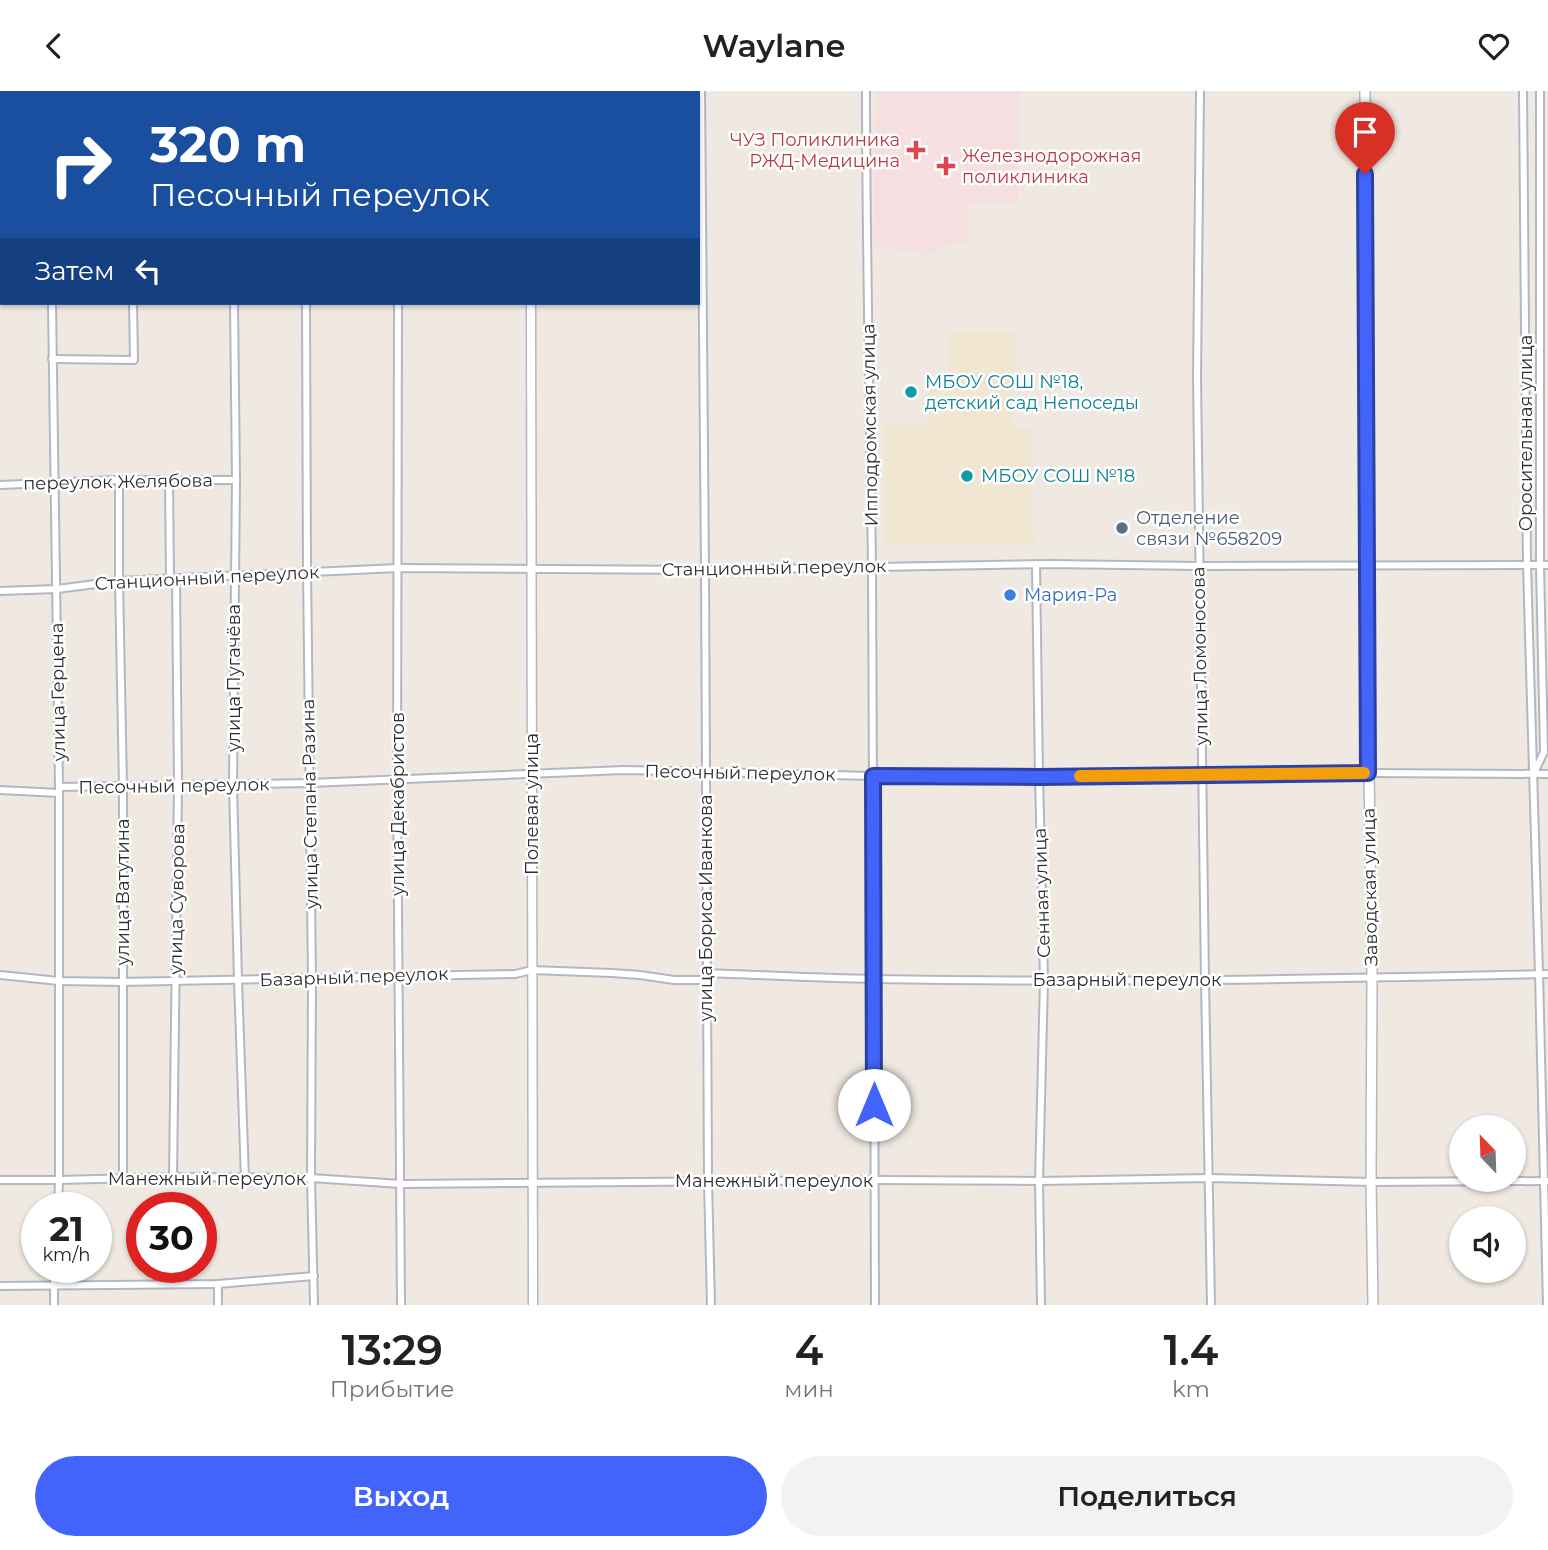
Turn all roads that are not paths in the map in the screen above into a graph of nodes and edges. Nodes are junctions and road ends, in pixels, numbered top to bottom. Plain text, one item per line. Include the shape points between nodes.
1 (701, 91) edge
2 (866, 91) edge
3 (1200, 91) edge
4 (1365, 91) edge
5 (1523, 91) edge
6 (1540, 91) edge
7 (52, 305) edge
8 (133, 305) edge
9 (234, 305) edge
10 (306, 305) edge
11 (398, 305) edge
12 (531, 305) edge
13 (52, 359) junction
14 (119, 480) junction
15 (169, 480) junction
16 (236, 480) junction
17 (54, 482) junction
18 (0, 485) edge
19 (1036, 564) junction
20 (1527, 565) junction
21 (1544, 565) edge
22 (1199, 566) junction
23 (1366, 566) junction
24 (872, 567) junction
25 (398, 568) junction
26 (532, 569) junction
27 (705, 570) junction
28 (307, 571) junction
29 (234, 575) junction
30 (173, 579) junction
31 (119, 581) junction
32 (57, 589) junction
33 (0, 590) edge
34 (706, 773) junction
35 (1368, 773) junction
36 (532, 774) junction
37 (1533, 774) junction
38 (1548, 774) edge
39 (873, 776) junction
40 (1202, 776) junction
41 (1039, 777) junction
42 (397, 780) junction
43 (310, 783) junction
44 (233, 785) junction
45 (178, 786) junction
46 (123, 787) junction
47 (0, 790) edge
48 (59, 790) junction
49 (532, 970) junction
50 (1539, 974) junction
51 (1548, 974) edge
52 (0, 975) edge
53 (398, 975) junction
54 (706, 976) junction
55 (1372, 977) junction
56 (312, 979) junction
57 (873, 979) junction
58 (1044, 980) junction
59 (1205, 980) junction
60 (59, 981) junction
61 (176, 981) junction
62 (237, 981) junction
63 (122, 982) junction
64 (173, 1177) junction
65 (311, 1178) junction
66 (1210, 1178) junction
67 (123, 1179) junction
68 (245, 1179) junction
69 (0, 1180) edge
70 (60, 1180) junction
71 (875, 1180) junction
72 (1040, 1181) junction
73 (1546, 1181) edge
74 (533, 1182) junction
75 (708, 1182) junction
76 (1371, 1182) junction
77 (401, 1184) junction
78 (59, 1192) edge
79 (314, 1276) junction
80 (53, 1283) edge
81 (219, 1284) junction
82 (0, 1286) edge
83 (53, 1287) junction
84 (54, 1305) edge
85 (218, 1305) edge
86 (314, 1305) edge
87 (401, 1305) edge
88 (533, 1305) edge
89 (711, 1305) edge
90 (875, 1305) edge
91 (1041, 1305) edge
92 (1211, 1305) edge
93 (1373, 1305) edge
94 (1547, 1305) edge

1 - 27 street, улица Бориса Иванкова
2 - 24 street, Ипподромская улица
3 - 22 street, улица Ломоносова
4 - 23 main road, Заводская улица
5 - 20 street, Оросительная улица
6 - 21 street, Оросительная улица
7 - 13 street, улица Герцена
8 - 13 street via 134,360
9 - 16 street, улица Пугачёва
10 - 28 street, улица Степана Разина
11 - 25 street, улица Декабристов
12 - 26 street, Полевая улица
13 - 17 street, улица Герцена
14 - 15 street, переулок Желябова
14 - 17 street, переулок Желябова
14 - 31 street, улица Ватутина
15 - 16 street, переулок Желябова
15 - 30 street, улица Суворова
16 - 29 street, улица Пугачёва
17 - 18 street, переулок Желябова
17 - 32 street, улица Герцена
19 - 22 street, Станционный переулок
19 - 24 street, Станционный переулок
19 - 41 street, Сенная улица
20 - 21 street, Станционный переулок
20 - 23 street, Станционный переулок
20 - 37 street, Оросительная улица
21 - 37 street, Оросительная улица via 1544,752
22 - 23 street, Станционный переулок
22 - 40 street, улица Ломоносова
23 - 35 main road, Заводская улица
24 - 27 street, Станционный переулок
24 - 39 street, Ипподромская улица
25 - 26 street, Станционный переулок
25 - 28 street, Станционный переулок
25 - 42 street, улица Декабристов
26 - 27 street, Станционный переулок
26 - 36 street, Полевая улица
27 - 34 street, улица Бориса Иванкова
28 - 29 street, Станционный переулок
28 - 43 street, улица Степана Разина
29 - 30 street, Станционный переулок
29 - 44 street, улица Пугачёва
30 - 31 street, Станционный переулок
30 - 45 street, улица Суворова
31 - 32 street, Станционный переулок
31 - 46 street, улица Ватутина
32 - 33 street, Станционный переулок
32 - 48 street, улица Герцена
34 - 36 street, Песочный переулок
34 - 39 street, Песочный переулок
34 - 54 street, улица Бориса Иванкова
35 - 37 street, Песочный переулок
35 - 40 street, Песочный переулок
35 - 55 main road, Заводская улица
36 - 42 street, Песочный переулок
36 - 49 street, Полевая улица
37 - 38 street, Песочный переулок
37 - 50 street, Оросительная улица
39 - 41 street, Песочный переулок
39 - 57 street, Ипподромская улица
40 - 41 street, Песочный переулок
40 - 59 street, улица Ломоносова
41 - 58 street, Сенная улица
42 - 43 street, Песочный переулок
42 - 53 street, улица Декабристов
43 - 44 street, Песочный переулок
43 - 56 street, улица Степана Разина
44 - 45 street, Песочный переулок
44 - 62 street, улица Пугачёва
45 - 46 street, Песочный переулок
45 - 61 street, улица Суворова
46 - 48 street, Песочный переулок
46 - 63 street, улица Ватутина
47 - 48 street, Песочный переулок
48 - 60 street, улица Герцена
49 - 53 street, Базарный переулок
49 - 54 street, Базарный переулок via 674,980
49 - 74 street, Полевая улица
50 - 51 street, Базарный переулок
50 - 55 street, Базарный переулок
50 - 73 street, Оросительная улица
52 - 60 street, Базарный переулок
53 - 56 street, Базарный переулок
53 - 77 street, улица Декабристов
54 - 57 street, Базарный переулок
54 - 75 street, улица Бориса Иванкова
55 - 59 street, Базарный переулок
55 - 76 main road, Заводская улица
56 - 62 street, Базарный переулок
56 - 65 street, улица Степана Разина
57 - 58 street, Базарный переулок
57 - 71 street, Ипподромская улица
58 - 59 street, Базарный переулок
58 - 72 street, Сенная улица
59 - 66 street, улица Ломоносова
60 - 63 street, Базарный переулок
60 - 70 street, улица Герцена
61 - 62 street, Базарный переулок
61 - 63 street, Базарный переулок
61 - 64 street, улица Суворова
62 - 68 street, улица Пугачёва
63 - 67 street, улица Ватутина
64 - 67 street, Манежный переулок
64 - 68 street, Манежный переулок
65 - 68 street, Манежный переулок
65 - 77 street, Манежный переулок
65 - 79 street, улица Степана Разина
66 - 72 street, Манежный переулок
66 - 76 street, Манежный переулок
66 - 92 street, улица Ломоносова
67 - 70 street, Манежный переулок
69 - 70 street, Манежный переулок
70 - 78 street, улица Герцена
71 - 72 street, Манежный переулок
71 - 75 street, Манежный переулок
71 - 90 street, Ипподромская улица
72 - 91 street, Сенная улица
73 - 76 street, Манежный переулок
73 - 94 street, Оросительная улица
74 - 75 street, Манежный переулок
74 - 77 street, Манежный переулок
74 - 88 street, Полевая улица
75 - 89 street, улица Бориса Иванкова
76 - 93 main road, Заводская улица
77 - 87 street, улица Декабристов
79 - 81 street
79 - 86 street, улица Степана Разина
80 - 83 street
81 - 83 street
81 - 85 street
82 - 83 street
83 - 84 street

